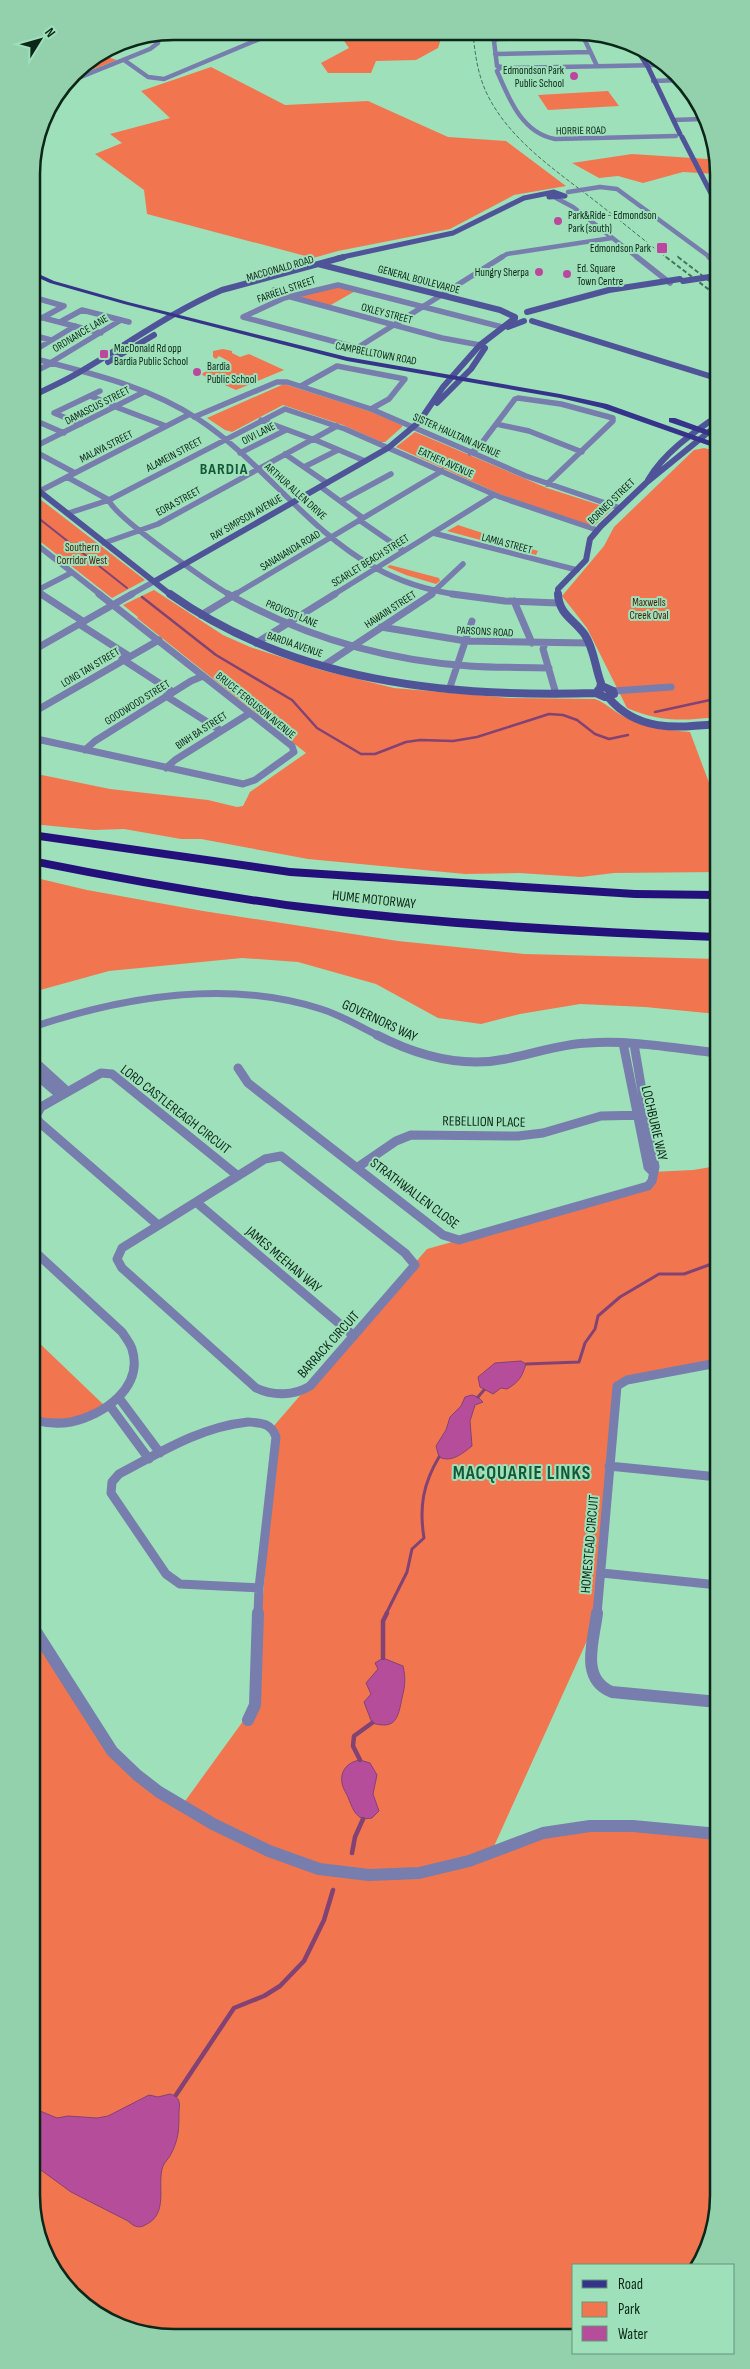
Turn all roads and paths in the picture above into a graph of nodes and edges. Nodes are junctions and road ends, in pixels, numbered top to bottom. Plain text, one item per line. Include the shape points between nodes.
1 (257, 40) edge
2 (496, 40) edge
3 (585, 40) edge
4 (158, 41) edge
5 (590, 52) junction
6 (495, 54) junction
7 (642, 58) edge
8 (124, 60) junction
9 (646, 65) junction
10 (653, 65) edge
11 (597, 66) junction
12 (500, 67) junction
13 (83, 76) edge
14 (672, 80) edge
15 (653, 81) junction
16 (698, 119) edge
17 (673, 120) junction
18 (680, 136) junction
19 (710, 192) edge
20 (566, 194) junction
21 (551, 197) junction
22 (573, 207) junction
23 (449, 236) junction
24 (612, 238) junction
25 (710, 258) edge
26 (317, 263) joint
27 (325, 264) junction
28 (333, 264) junction
29 (40, 275) edge
30 (710, 275) edge
31 (40, 276) edge
32 (669, 282) junction
33 (274, 290) dead end
34 (443, 295) junction
35 (289, 297) junction
36 (40, 299) edge
37 (424, 306) junction
38 (549, 306) junction
39 (192, 312) junction
40 (525, 312) junction
41 (183, 314) junction
42 (174, 315) junction
43 (515, 317) junction
44 (42, 318) joint
45 (536, 318) junction
46 (121, 320) junction
47 (524, 321) junction
48 (60, 322) junction
49 (129, 322) dead end
50 (393, 324) junction
51 (75, 326) junction
52 (502, 326) junction
53 (102, 333) junction
54 (495, 336) junction
55 (40, 337) edge
56 (51, 340) junction
57 (480, 344) junction
58 (40, 347) edge
59 (356, 348) junction
60 (634, 348) junction
61 (408, 358) dead end
62 (659, 359) junction
63 (40, 360) edge
64 (51, 363) junction
65 (40, 369) edge
66 (710, 371) edge
67 (85, 372) junction
68 (467, 373) junction
69 (459, 375) junction
70 (710, 376) edge
71 (451, 378) junction
72 (285, 381) joint
73 (301, 386) junction
74 (100, 391) dead end
75 (40, 392) edge
76 (144, 392) junction
77 (90, 396) junction
78 (40, 397) edge
79 (621, 402) dead end
80 (117, 406) junction
81 (288, 409) joint
82 (371, 409) junction
83 (426, 414) junction
84 (192, 415) junction
85 (666, 418) dead end
86 (260, 420) junction
87 (710, 421) edge
88 (40, 423) edge
89 (81, 424) junction
90 (496, 424) junction
91 (166, 426) junction
92 (337, 426) junction
93 (414, 426) junction
94 (697, 429) junction
95 (286, 430) junction
96 (710, 431) edge
97 (64, 432) junction
98 (707, 433) junction
99 (710, 434) edge
100 (688, 435) junction
101 (225, 439) junction
102 (312, 439) junction
103 (699, 439) junction
104 (710, 444) edge
105 (40, 445) edge
106 (388, 448) junction
107 (338, 450) junction
108 (582, 452) junction
109 (40, 453) edge
110 (240, 453) junction
111 (470, 453) junction
112 (285, 454) junction
113 (365, 462) junction
114 (304, 467) junction
115 (257, 469) junction
116 (442, 471) junction
117 (75, 473) junction
118 (391, 474) dead end
119 (67, 477) junction
120 (646, 483) junction
121 (547, 484) junction
122 (40, 485) edge
123 (324, 485) junction
124 (40, 491) edge
125 (494, 495) junction
126 (109, 500) junction
127 (341, 501) junction
128 (295, 502) junction
129 (620, 508) junction
130 (69, 513) junction
131 (361, 519) junction
132 (142, 530) junction
133 (597, 530) junction
134 (433, 533) junction
135 (332, 536) junction
136 (104, 543) junction
137 (40, 549) edge
138 (404, 551) junction
139 (186, 564) junction
140 (463, 564) dead end
141 (376, 568) junction
142 (577, 570) junction
143 (71, 573) junction
144 (155, 581) junction
145 (40, 587) edge
146 (438, 590) junction
147 (40, 592) edge
148 (232, 596) junction
149 (514, 601) junction
150 (558, 603) junction
151 (114, 605) junction
152 (201, 615) junction
153 (472, 621) dead end
154 (82, 623) junction
155 (286, 624) junction
156 (381, 627) junction
157 (159, 640) junction
158 (466, 641) junction
159 (256, 643) junction
160 (532, 643) junction
161 (546, 643) junction
162 (589, 643) junction
163 (352, 646) junction
164 (40, 647) edge
165 (129, 656) junction
166 (122, 660) junction
167 (458, 665) junction
168 (323, 666) junction
169 (550, 668) junction
170 (203, 676) junction
171 (671, 687) dead end
172 (450, 690) junction
173 (598, 690) junction
174 (173, 692) junction
175 (556, 694) junction
176 (611, 694) junction
177 (166, 696) junction
178 (40, 708) edge
179 (250, 713) junction
180 (710, 725) edge
181 (220, 730) junction
182 (40, 740) edge
183 (84, 750) junction
184 (166, 768) junction
185 (40, 835) edge
186 (40, 862) edge
187 (710, 895) edge
188 (710, 937) edge
189 (40, 1024) edge
190 (623, 1043) junction
191 (634, 1044) junction
192 (710, 1052) edge
193 (40, 1067) edge
194 (238, 1068) dead end
195 (40, 1077) edge
196 (64, 1093) junction
197 (40, 1110) edge
198 (642, 1115) junction
199 (40, 1123) edge
200 (358, 1167) junction
201 (652, 1171) joint
202 (238, 1176) junction
203 (196, 1202) junction
204 (158, 1225) junction
205 (40, 1256) edge
206 (354, 1336) junction
207 (710, 1365) edge
208 (119, 1398) junction
209 (110, 1406) junction
210 (40, 1422) edge
211 (160, 1453) junction
212 (149, 1459) junction
213 (609, 1466) junction
214 (710, 1476) edge
215 (602, 1573) junction
216 (710, 1584) edge
217 (260, 1588) junction
218 (40, 1639) edge
219 (710, 1701) edge
220 (248, 1720) dead end
221 (710, 1833) edge

1 - 8 street via 164,79 148,77
2 - 6 street
3 - 5 street
4 - 8 street
5 - 6 street
5 - 11 street
6 - 12 street
7 - 9 street
8 - 13 street
9 - 10 street
9 - 11 street
9 - 15 street via 644,67
11 - 12 street
12 - 18 street, HORRIE ROAD via 497,71 512,103 542,137
14 - 15 street
15 - 17 street
16 - 17 street
17 - 18 street
18 - 19 street
20 - 21 street, MACDONALD ROAD
20 - 22 street
20 - 25 street, bridge via 611,187 618,190
21 - 22 street
21 - 23 street, MACDONALD ROAD via 522,203 472,230
22 - 24 street
23 - 27 street, MACDONALD ROAD
23 - 28 street, MACDONALD ROAD
24 - 32 street
24 - 34 street via 509,253
26 - 27 street, GENERAL BOULEVARDE
26 - 41 street, MACDONALD ROAD via 222,290
27 - 28 street
27 - 34 street, GENERAL BOULEVARDE
27 - 39 street, MACDONALD ROAD via 228,293
28 - 34 street
29 - 41 main road, CAMPBELLTOWN ROAD
30 - 32 street, bridge
31 - 42 main road, CAMPBELLTOWN ROAD via 80,291
32 - 38 street via 589,295
33 - 35 street, OXLEY STREET
34 - 37 street
34 - 40 street
34 - 43 street, GENERAL BOULEVARDE
35 - 37 street, FARRELL STREET via 338,285
35 - 50 street, OXLEY STREET
35 - 59 street, FARRELL STREET via 244,318
36 - 44 street via 64,306
37 - 50 street
37 - 52 street, FARRELL STREET
38 - 40 street
38 - 45 street
39 - 41 main road, CAMPBELLTOWN ROAD
39 - 69 main road, CAMPBELLTOWN ROAD
40 - 43 street
40 - 45 street
41 - 42 main road, CAMPBELLTOWN ROAD
41 - 67 street, MACDONALD ROAD
41 - 71 main road, CAMPBELLTOWN ROAD via 346,359
42 - 67 street, MACDONALD ROAD
43 - 47 street, GENERAL BOULEVARDE
43 - 52 street
44 - 48 street
45 - 47 street
45 - 60 street
45 - 62 street
46 - 48 street, ORDNANCE LANE via 82,310
46 - 49 street, ORDNANCE LANE
46 - 53 street, ORDNANCE LANE
47 - 54 street
48 - 51 street
50 - 57 street, OXLEY STREET via 442,338
50 - 59 street
51 - 53 street
51 - 56 street
52 - 57 street
53 - 64 street, ORDNANCE LANE
54 - 57 street
54 - 68 street
55 - 56 street
56 - 58 street
57 - 69 street
59 - 61 street, FARRELL STREET
60 - 62 street
60 - 66 street
62 - 70 street
63 - 64 street, ARTHUR ALLEN DRIVE
64 - 65 street, ORDNANCE LANE
64 - 67 street, ARTHUR ALLEN DRIVE
67 - 75 street, MACDONALD ROAD
67 - 76 street, ARTHUR ALLEN DRIVE
67 - 78 street, MACDONALD ROAD
68 - 69 main road, CAMPBELLTOWN ROAD
68 - 79 main road, CAMPBELLTOWN ROAD via 588,393
69 - 71 main road, CAMPBELLTOWN ROAD
69 - 83 street
69 - 100 main road, CAMPBELLTOWN ROAD via 604,406
71 - 83 street, RAY SIMPSON AVENUE
72 - 73 street, SISTER HAULTAIN AVENUE
72 - 84 street, MALAYA STREET
73 - 82 street, SISTER HAULTAIN AVENUE
73 - 82 street via 337,366 404,379 389,399
74 - 77 street
76 - 80 street, DAMASCUS STREET
76 - 84 street, ARTHUR ALLEN DRIVE
77 - 80 street
77 - 89 street via 54,413
80 - 89 street, DAMASCUS STREET
80 - 91 street
81 - 86 street, ALAMEIN STREET
81 - 92 street, EATHER AVENUE
82 - 93 street, SISTER HAULTAIN AVENUE
83 - 93 street, RAY SIMPSON AVENUE
84 - 91 street, MALAYA STREET
84 - 101 street, ARTHUR ALLEN DRIVE
85 - 94 main road
86 - 95 street
86 - 101 street, ALAMEIN STREET
87 - 94 street, BORNEO STREET
88 - 97 street
89 - 97 street, DAMASCUS STREET
90 - 108 street via 529,431
90 - 108 street via 514,399 521,397 584,408 613,418
90 - 111 street via 478,448
91 - 117 street, MALAYA STREET
92 - 102 street, EORA STREET
92 - 106 street, EATHER AVENUE
93 - 106 street, RAY SIMPSON AVENUE
93 - 111 street, SISTER HAULTAIN AVENUE
94 - 98 main road
94 - 100 street, BORNEO STREET
95 - 102 street
95 - 110 street, OIVI LANE
96 - 98 street, BORNEO STREET
97 - 105 street, DAMASCUS STREET
98 - 99 main road
98 - 103 street, BORNEO STREET
100 - 103 main road, CAMPBELLTOWN ROAD
100 - 120 street, BORNEO STREET via 654,470
101 - 110 street, ARTHUR ALLEN DRIVE
101 - 126 street, ALAMEIN STREET
102 - 107 street
102 - 112 street, EORA STREET
103 - 104 main road, CAMPBELLTOWN ROAD
103 - 120 street, BORNEO STREET
106 - 113 street, RAY SIMPSON AVENUE
106 - 116 street, EATHER AVENUE
107 - 113 street
107 - 114 street
108 - 121 street
109 - 117 street
110 - 115 street, ARTHUR ALLEN DRIVE
111 - 121 street, SISTER HAULTAIN AVENUE
112 - 114 street
112 - 115 street, EORA STREET
113 - 123 street, RAY SIMPSON AVENUE
114 - 123 street
115 - 128 street, ARTHUR ALLEN DRIVE
115 - 132 street, EORA STREET
116 - 125 street, EATHER AVENUE
116 - 131 street, SANANANDA ROAD
117 - 119 street, MALAYA STREET
118 - 127 street
119 - 122 street, MALAYA STREET
119 - 126 street, PROVOST LANE
120 - 129 street, BORNEO STREET
121 - 129 street, SISTER HAULTAIN AVENUE
123 - 127 street
123 - 128 street, RAY SIMPSON AVENUE
124 - 130 street, BARDIA AVENUE
125 - 133 street, EATHER AVENUE
125 - 134 street, SCARLET BEACH STREET
126 - 130 street, ALAMEIN STREET
126 - 132 street, PROVOST LANE
127 - 131 street
128 - 135 street, ARTHUR ALLEN DRIVE
128 - 139 street, RAY SIMPSON AVENUE
129 - 133 street, BORNEO STREET
130 - 136 street, BARDIA AVENUE
131 - 135 street, SANANANDA ROAD
131 - 138 street
132 - 136 street, EORA STREET
132 - 139 street, PROVOST LANE
133 - 142 street, BORNEO STREET via 590,539 586,560
134 - 138 street, SCARLET BEACH STREET
134 - 142 street, LAMIA STREET
135 - 141 street, ARTHUR ALLEN DRIVE
135 - 148 street, SANANANDA ROAD
136 - 144 street, BARDIA AVENUE
137 - 143 street, BRUCE FERGUSON AVENUE
138 - 141 street, SCARLET BEACH STREET
139 - 144 street, RAY SIMPSON AVENUE
139 - 148 street, PROVOST LANE
140 - 146 street, HAWAIN STREET
141 - 146 street, ARTHUR ALLEN DRIVE
141 - 155 street, SCARLET BEACH STREET
142 - 150 street, BORNEO STREET via 558,589
143 - 145 street
143 - 151 street, BRUCE FERGUSON AVENUE
144 - 151 street, RAY SIMPSON AVENUE
144 - 152 street, BARDIA AVENUE
146 - 149 street, ARTHUR ALLEN DRIVE
146 - 156 street, HAWAIN STREET
147 - 154 street
148 - 152 street, SANANANDA ROAD
148 - 155 street, PROVOST LANE
149 - 150 street, ARTHUR ALLEN DRIVE
149 - 160 street
150 - 162 street via 561,613
151 - 154 street, RAY SIMPSON AVENUE
151 - 157 street, BRUCE FERGUSON AVENUE
152 - 159 street, BARDIA AVENUE
153 - 158 street
154 - 164 street, RAY SIMPSON AVENUE
154 - 165 street
155 - 159 street, SCARLET BEACH STREET
155 - 163 street, PROVOST LANE
156 - 158 street, PARSONS ROAD
156 - 163 street, HAWAIN STREET
157 - 165 street, LONG TAN STREET
157 - 170 street, BRUCE FERGUSON AVENUE
158 - 160 street, PARSONS ROAD
158 - 167 street
159 - 168 street, BARDIA AVENUE
160 - 161 street, PARSONS ROAD
161 - 162 street, PARSONS ROAD
161 - 169 street via 544,649
162 - 173 street via 601,683
163 - 167 street, PROVOST LANE
163 - 168 street, HAWAIN STREET
165 - 166 street, LONG TAN STREET
166 - 174 street
166 - 178 street, LONG TAN STREET
167 - 169 street, PROVOST LANE
167 - 172 street
168 - 172 street, BARDIA AVENUE via 386,681
169 - 175 street
170 - 174 street, GOODWOOD STREET
170 - 179 street, BRUCE FERGUSON AVENUE
171 - 176 street
172 - 175 street, BARDIA AVENUE
173 - 175 street, BARDIA AVENUE
173 - 176 street via 602,696
174 - 177 street, GOODWOOD STREET
176 - 180 street via 616,707 624,714 648,723 682,728
177 - 181 street
177 - 183 street, GOODWOOD STREET
179 - 181 street, BINH BA STREET
179 - 184 street, BRUCE FERGUSON AVENUE via 292,746 294,753 246,784
181 - 184 street, BINH BA STREET
182 - 183 street, BRUCE FERGUSON AVENUE
183 - 184 street, BRUCE FERGUSON AVENUE
185 - 187 highway, HUME MOTORWAY via 290,872 635,894
186 - 188 highway, HUME MOTORWAY via 287,905 482,925
189 - 190 street, GOVERNORS WAY via 108,1005 218,993 266,996 320,1008 406,1049 463,1061 502,1062 567,1044
190 - 191 street, GOVERNORS WAY
190 - 198 street, LOCHBURIE WAY
191 - 192 street, GOVERNORS WAY
191 - 198 street, LOCHBURIE WAY
193 - 196 street
194 - 200 street, STRATHWALLEN CLOSE via 248,1083
195 - 196 street
196 - 197 street, LORD CASTLEREAGH CIRCUIT
196 - 202 street, LORD CASTLEREAGH CIRCUIT via 101,1073 112,1074
198 - 200 street, REBELLION PLACE via 601,1116 525,1136 411,1135 396,1140
198 - 201 street, LOCHBURIE WAY via 655,1167
199 - 204 street, LORD CASTLEREAGH CIRCUIT
200 - 201 street, STRATHWALLEN CLOSE via 445,1236 459,1240 648,1186 652,1181
202 - 203 street, BARRACK CIRCUIT
202 - 206 street, BARRACK CIRCUIT via 268,1157 282,1157 412,1259 413,1270
203 - 204 street, BARRACK CIRCUIT
203 - 206 street, JAMES MEEHAN WAY
204 - 206 street, BARRACK CIRCUIT via 120,1250 117,1256 120,1266 261,1390 297,1393 304,1390
205 - 208 street via 127,1337 134,1355 134,1371
207 - 213 street, HOMESTEAD CIRCUIT via 618,1384
208 - 209 street
208 - 211 street
209 - 210 street via 72,1422
209 - 212 street
211 - 212 street
211 - 217 street via 222,1424 258,1422 273,1429 276,1437
212 - 217 street via 112,1480 111,1493 166,1574 180,1584
213 - 214 street
213 - 215 street, HOMESTEAD CIRCUIT
215 - 216 street
215 - 219 street, HOMESTEAD CIRCUIT via 590,1668 594,1680 601,1688 612,1692
217 - 220 street via 255,1705
218 - 221 street via 117,1757 140,1777 203,1818 270,1851 321,1869 356,1874 418,1873 475,1860 545,1832 584,1825 634,1825

